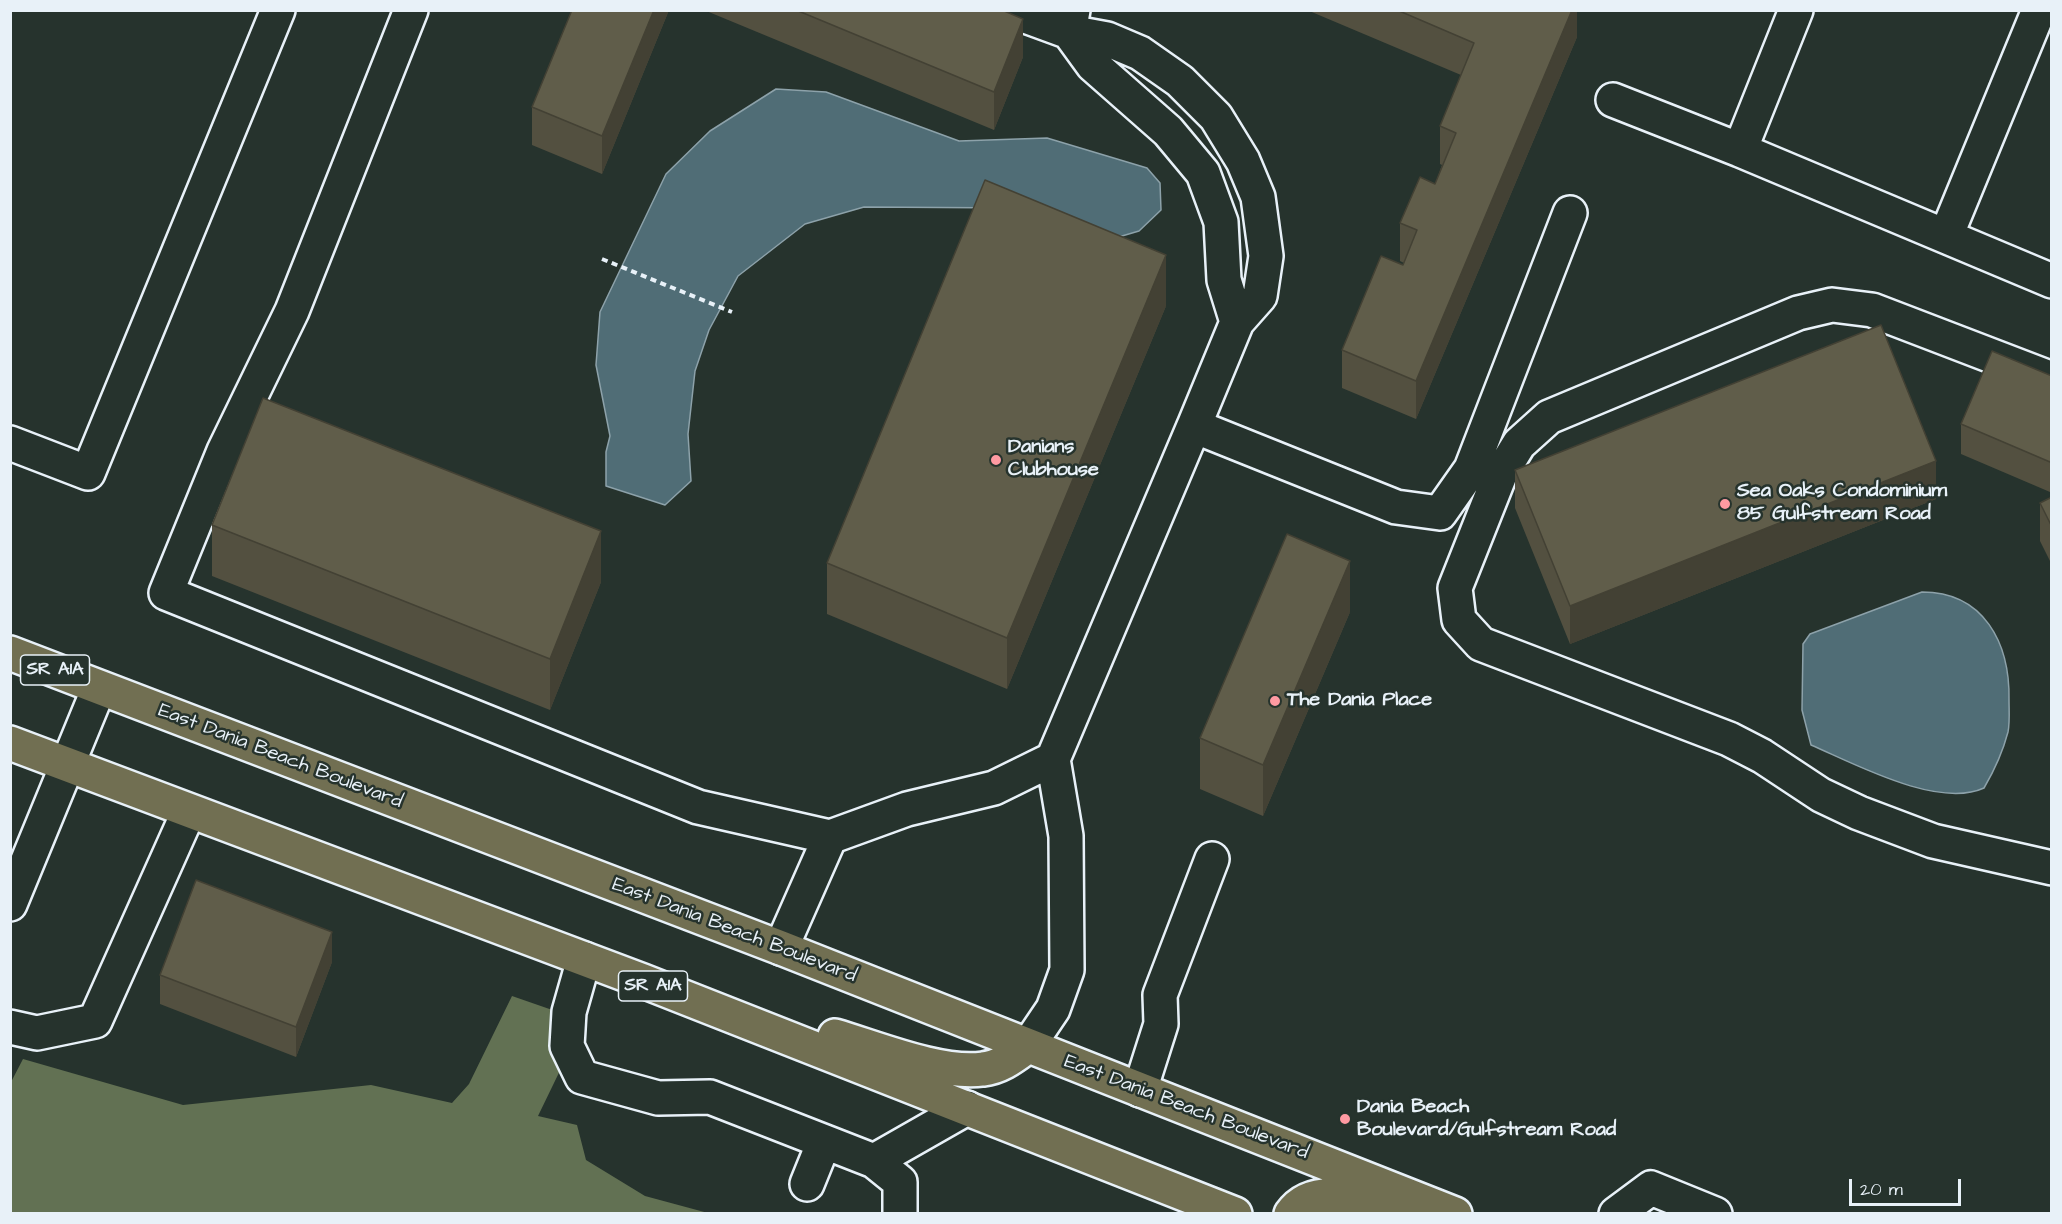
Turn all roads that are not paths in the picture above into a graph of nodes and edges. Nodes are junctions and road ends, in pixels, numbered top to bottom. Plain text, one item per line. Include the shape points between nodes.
1 (278, 10) edge
2 (411, 10) edge
3 (1009, 10) edge
4 (1796, 10) edge
5 (2039, 10) edge
6 (1071, 21) edge
7 (1613, 100) dead end
8 (1740, 150) junction
9 (1570, 213) dead end
10 (1946, 236) junction
11 (2052, 281) edge
12 (1237, 322) junction
13 (2052, 379) edge
14 (1194, 426) junction
15 (10, 443) edge
16 (10, 653) edge
17 (99, 688) junction
18 (10, 743) edge
19 (1053, 759) junction
20 (68, 766) junction
21 (189, 811) junction
22 (830, 837) junction
23 (1212, 859) dead end
24 (2052, 868) edge
25 (10, 904) edge
26 (781, 948) junction
27 (584, 959) junction
28 (643, 981) junction
29 (10, 1027) edge
30 (1028, 1046) junction
31 (1140, 1090) junction
32 (967, 1108) junction
33 (824, 1142) junction
34 (874, 1161) junction
35 (807, 1184) dead end
36 (900, 1214) edge
37 (1235, 1214) edge
38 (1290, 1214) edge
39 (1433, 1214) edge
40 (1455, 1214) edge
41 (1616, 1214) edge
42 (1715, 1214) edge

1 - 15 street via 88,473
2 - 22 street via 292,311 224,451 166,593 698,807
3 - 6 street
4 - 8 street
5 - 10 street
6 - 12 street via 1093,65 1168,131 1203,172 1221,222 1224,280
6 - 12 street via 1129,48 1180,81 1216,117 1243,161 1258,197 1266,256 1260,296
7 - 8 street
8 - 10 street
9 - 14 street via 1471,469 1440,513 1396,507
10 - 11 street
12 - 14 street
13 - 24 street via 1872,310 1832,305 1798,313 1549,417 1519,444 1500,475 1455,588 1459,620 1481,644 1729,739 1821,795 1870,817 1933,841
14 - 19 street
16 - 17 main road, East Dania Beach Boulevard / SR A1A
17 - 20 street
17 - 26 main road, East Dania Beach Boulevard / SR A1A
18 - 20 main road, SR A1A
19 - 22 street via 994,788 907,809
19 - 30 street via 1066,836 1067,970 1053,1010
20 - 21 main road, SR A1A
20 - 25 street
21 - 27 main road, SR A1A
21 - 29 street via 95,1021 37,1034
22 - 26 street
23 - 31 street via 1160,995 1161,1024
26 - 30 main road, East Dania Beach Boulevard / SR A1A
27 - 28 main road, SR A1A
27 - 33 street via 569,1012 567,1046 582,1077 658,1098 710,1097
28 - 30 main road via 955,1071 985,1069 1006,1062
28 - 32 main road, SR A1A
30 - 31 main road, East Dania Beach Boulevard / SR A1A
31 - 40 main road, East Dania Beach Boulevard / SR A1A
32 - 34 street
32 - 37 main road, SR A1A
33 - 34 street
33 - 35 street
34 - 36 street via 900,1182
38 - 39 main road via 1306,1199 1331,1195
41 - 42 street via 1651,1188

